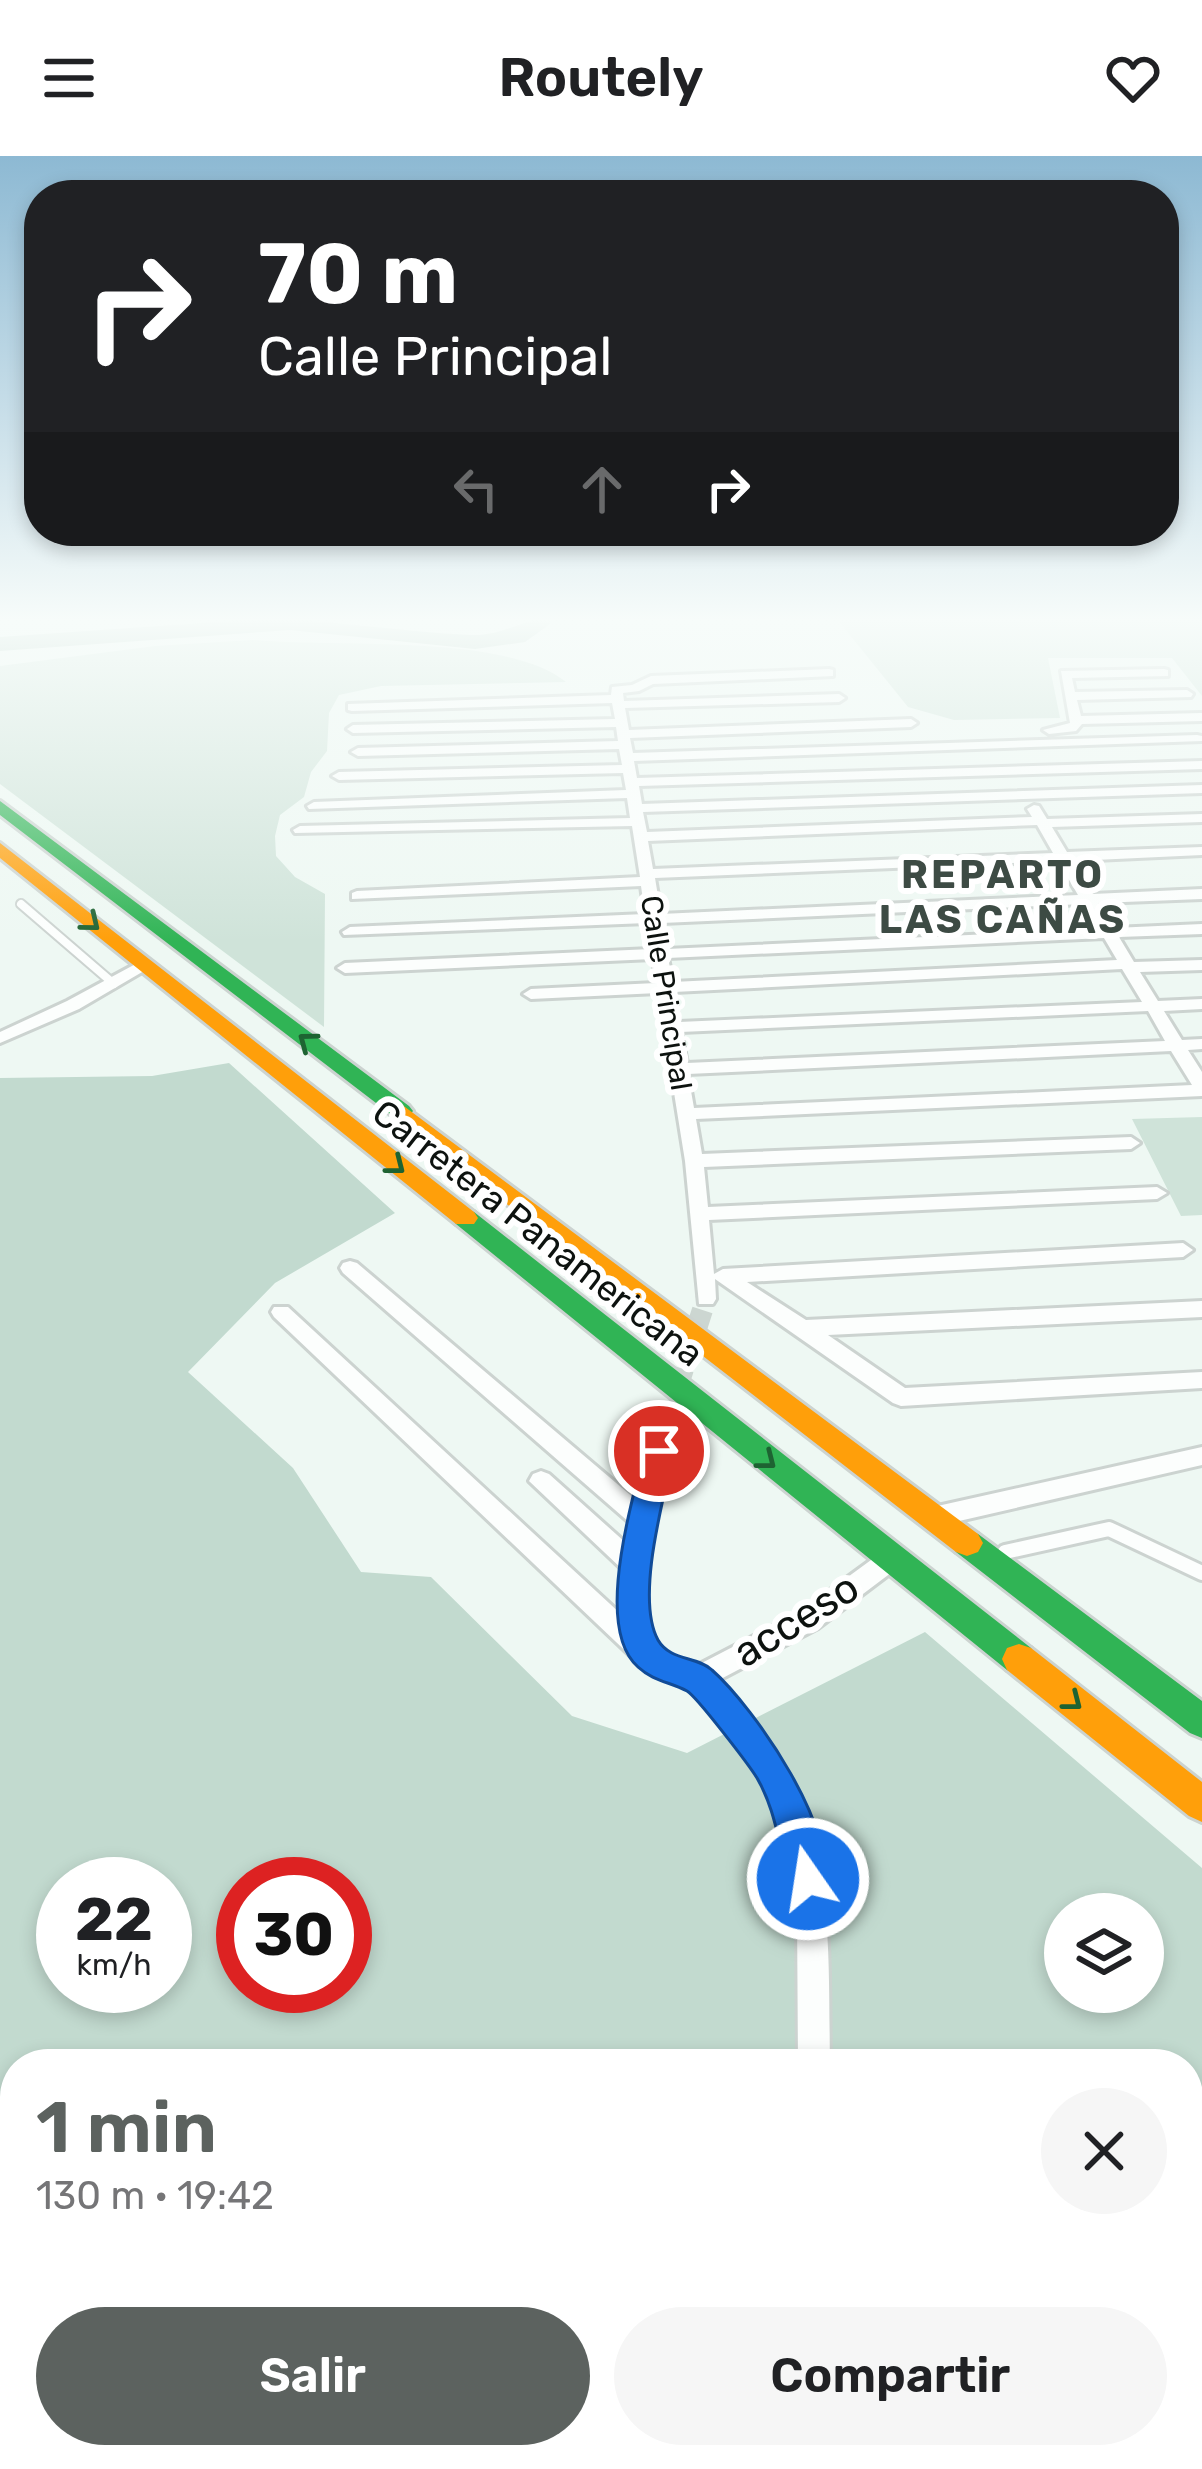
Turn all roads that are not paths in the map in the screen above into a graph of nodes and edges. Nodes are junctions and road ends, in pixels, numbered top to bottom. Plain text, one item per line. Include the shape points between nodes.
1 (457, 727) edge
2 (631, 727) edge
3 (738, 727) edge
4 (880, 727) edge
5 (1073, 727) edge
6 (353, 729) dead end
7 (1197, 739) dead end
8 (1006, 745) junction
9 (358, 752) dead end
10 (627, 759) junction
11 (1202, 765) edge
12 (1012, 769) junction
13 (338, 776) dead end
14 (1202, 789) edge
15 (1026, 794) junction
16 (0, 806) edge
17 (314, 806) dead end
18 (1202, 818) edge
19 (1042, 822) junction
20 (300, 830) dead end
21 (0, 849) edge
22 (1202, 851) edge
23 (1060, 855) junction
24 (647, 878) junction
25 (1202, 894) edge
26 (356, 896) dead end
27 (1087, 897) junction
28 (21, 904) dead end
29 (653, 915) junction
30 (1202, 929) edge
31 (350, 932) dead end
32 (1108, 932) junction
33 (659, 950) junction
34 (143, 965) junction
35 (1202, 965) edge
36 (1128, 966) junction
37 (345, 968) dead end
38 (114, 984) junction
39 (665, 986) junction
40 (532, 994) dead end
41 (253, 1000) junction
42 (1202, 1004) edge
43 (1153, 1006) junction
44 (212, 1020) junction
45 (672, 1027) junction
46 (0, 1038) edge
47 (1202, 1044) edge
48 (1177, 1045) junction
49 (679, 1069) junction
50 (1202, 1089) edge
51 (686, 1114) junction
52 (1131, 1143) dead end
53 (694, 1161) junction
54 (1157, 1193) dead end
55 (700, 1214) junction
56 (1183, 1250) dead end
57 (350, 1268) dead end
58 (711, 1284) junction
59 (1202, 1309) edge
60 (281, 1312) dead end
61 (802, 1328) junction
62 (740, 1371) junction
63 (1202, 1380) edge
64 (698, 1406) junction
65 (668, 1418) dead end
66 (1202, 1456) edge
67 (542, 1481) dead end
68 (932, 1517) junction
69 (642, 1519) junction
70 (985, 1557) junction
71 (891, 1559) junction
72 (634, 1565) junction
73 (1202, 1573) edge
74 (645, 1653) junction
75 (698, 1678) junction
76 (1202, 1722) edge
77 (1202, 1804) edge
78 (814, 2049) edge

1 - 10 street
2 - 10 street
3 - 10 street
4 - 10 street
5 - 8 street via 1022,731
6 - 10 street
7 - 8 street
8 - 10 street
8 - 12 street
9 - 10 street
10 - 12 street
10 - 13 street
10 - 15 street
10 - 17 street
10 - 19 street
10 - 20 street
10 - 24 street, Calle Principal
11 - 12 street
12 - 15 street
14 - 15 street
15 - 19 street
16 - 41 highway, Carretera Panamericana
18 - 19 street
19 - 23 street
21 -> 34 highway, Carretera Panamericana
22 - 23 street
23 - 24 street
23 - 27 street
24 - 26 street
24 - 29 street, Calle Principal
25 - 27 street
27 - 29 street
27 - 32 street
28 - 38 lane
29 - 31 street
29 - 33 street, Calle Principal
30 - 32 street
32 - 33 street
32 - 36 street
33 - 37 street
33 - 39 street, Calle Principal
34 - 38 street
34 - 44 highway, Carretera Panamericana
35 - 36 street
36 - 39 street
36 - 43 street
38 - 46 street
39 - 40 street
39 - 45 street, Calle Principal
41 - 44 highway
62 -> 41 highway, Carretera Panamericana
42 - 43 street
43 - 45 street
43 - 48 street
44 -> 64 highway, Carretera Panamericana
45 - 49 street, Calle Principal
47 - 48 street
48 - 49 street
48 - 50 street
49 - 51 street, Calle Principal
50 - 51 street
51 - 53 street, Calle Principal
52 - 53 street
53 - 55 street, Calle Principal
54 - 55 street
55 - 58 street, Calle Principal
56 - 58 street
57 - 69 street
58 - 61 street
59 - 61 street
60 - 74 street
61 - 63 street via 901,1397
62 - 64 highway
62 - 68 highway, Carretera Panamericana
64 -> 71 highway, Carretera Panamericana
65 - 69 street
66 - 68 street
67 - 72 street
68 - 70 highway, Carretera Panamericana
69 - 72 street
70 - 73 lane via 1109,1529
70 - 76 highway, Carretera Panamericana
71 - 75 street, acceso via 809,1621
71 -> 77 highway, Carretera Panamericana
72 - 74 street
74 - 75 street
75 - 78 street via 769,1765 796,1822 808,1879

